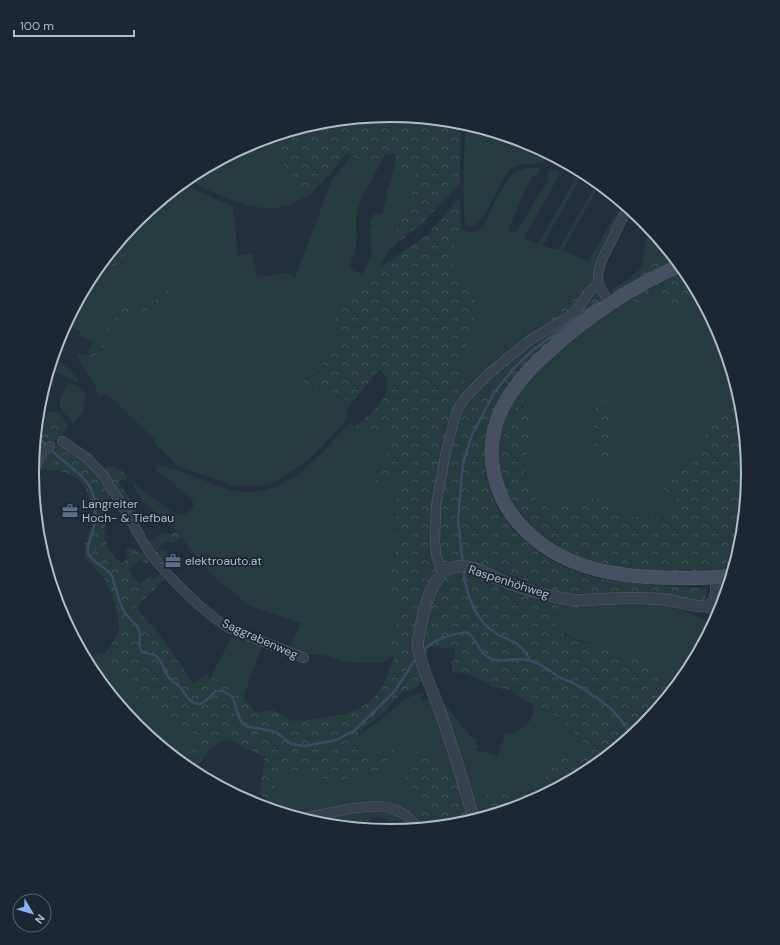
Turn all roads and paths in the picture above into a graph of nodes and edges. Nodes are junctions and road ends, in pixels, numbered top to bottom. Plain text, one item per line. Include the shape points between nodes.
1 (625, 213) edge
2 (675, 268) edge
3 (599, 284) junction
4 (610, 303) junction
5 (62, 440) dead end
6 (48, 447) dead end
7 (40, 457) edge
8 (444, 573) junction
9 (725, 577) edge
10 (716, 578) junction
11 (716, 598) joint
12 (704, 607) junction
13 (713, 609) edge
14 (304, 658) dead end
15 (472, 814) edge
16 (315, 815) edge
17 (414, 823) edge

1 - 3 street via 600,265
2 - 4 main road
3 - 4 street
3 - 8 street via 565,319 530,340 487,375 457,410 436,506 436,554
4 - 10 main road via 564,337 518,383 507,399 500,412 492,446 492,462 499,492 514,518 530,536 558,556 595,570 647,577
5 - 14 street, Saggrabenweg via 96,467 110,485 156,561 203,609 229,628
6 - 7 street
8 - 12 street, Raspenhöhweg via 448,569 463,567 479,570 510,584 567,599 637,598 668,600
8 - 15 street via 435,583 426,604 418,647
9 - 10 main road
10 - 11 street
11 - 12 street via 712,604
12 - 13 street
16 - 17 street via 380,806 404,814

